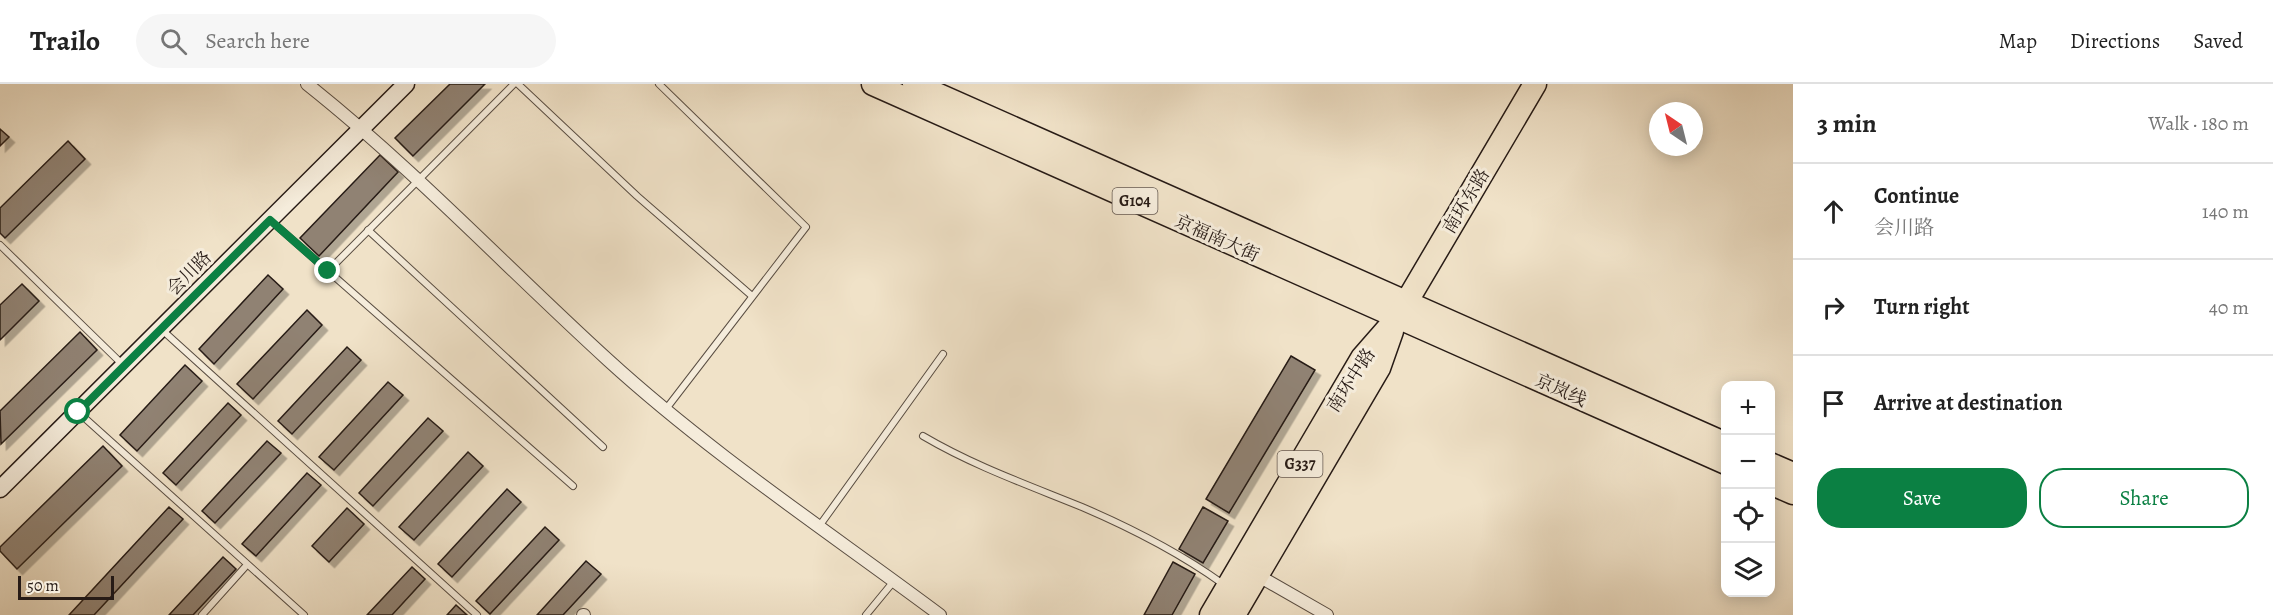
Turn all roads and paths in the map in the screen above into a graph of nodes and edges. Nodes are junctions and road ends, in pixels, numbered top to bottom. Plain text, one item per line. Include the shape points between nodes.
1 (307, 84) edge
2 (406, 84) edge
3 (516, 84) edge
4 (659, 84) edge
5 (873, 84) edge
6 (914, 84) edge
7 (1535, 84) edge
8 (362, 128) junction
9 (418, 181) junction
10 (270, 220) junction
11 (368, 230) junction
12 (0, 245) edge
13 (328, 271) junction
14 (752, 296) junction
15 (1401, 310) junction
16 (161, 329) junction
17 (943, 354) dead end
18 (124, 365) junction
19 (665, 410) junction
20 (78, 412) junction
21 (923, 436) dead end
22 (1721, 442) edge
23 (603, 447) dead end
24 (1721, 460) edge
25 (1775, 466) edge
26 (1793, 474) edge
27 (1775, 485) edge
28 (573, 486) dead end
29 (0, 489) edge
30 (1793, 493) edge
31 (820, 525) junction
32 (245, 567) dead end
33 (1257, 575) junction
34 (894, 581) junction
35 (1228, 586) junction
36 (202, 615) edge
37 (304, 615) edge
38 (477, 615) edge
39 (866, 615) edge
40 (940, 615) edge
41 (1211, 615) edge
42 (1234, 615) edge
43 (1327, 615) edge

1 - 8 street
2 - 8 street, 会川路
3 - 9 lane
3 - 14 lane
4 - 14 lane via 806,227
5 - 15 highway, 京福南大街 / G104
6 - 15 highway, 京福南大街 / G104
7 - 15 highway, 南环东路 / G337
8 - 9 street
8 - 10 street, 会川路
9 - 11 lane
9 - 19 street
10 - 13 lane
10 - 16 street, 会川路
11 - 13 lane
11 - 23 lane
12 - 18 lane
13 - 28 lane
14 - 19 lane
15 - 22 highway, 京岚线 / G104
15 - 24 highway, 京岚线 / G104
15 - 33 highway, 南环中路 / G337 via 1379,368
15 - 35 highway, 南环中路 / G337 via 1362,358
16 - 18 street, 会川路
16 - 38 lane
17 - 31 lane
18 - 20 street, 会川路
19 - 31 street
20 - 29 street, 会川路
20 - 37 lane
21 - 35 lane via 964,460 1084,508 1167,548
25 - 26 highway
27 - 30 highway
31 - 34 street
32 - 36 lane
33 - 42 highway, 南环中路 / G337
33 - 43 street
34 - 39 lane
34 - 40 street
35 - 41 highway, 南环中路 / G337

